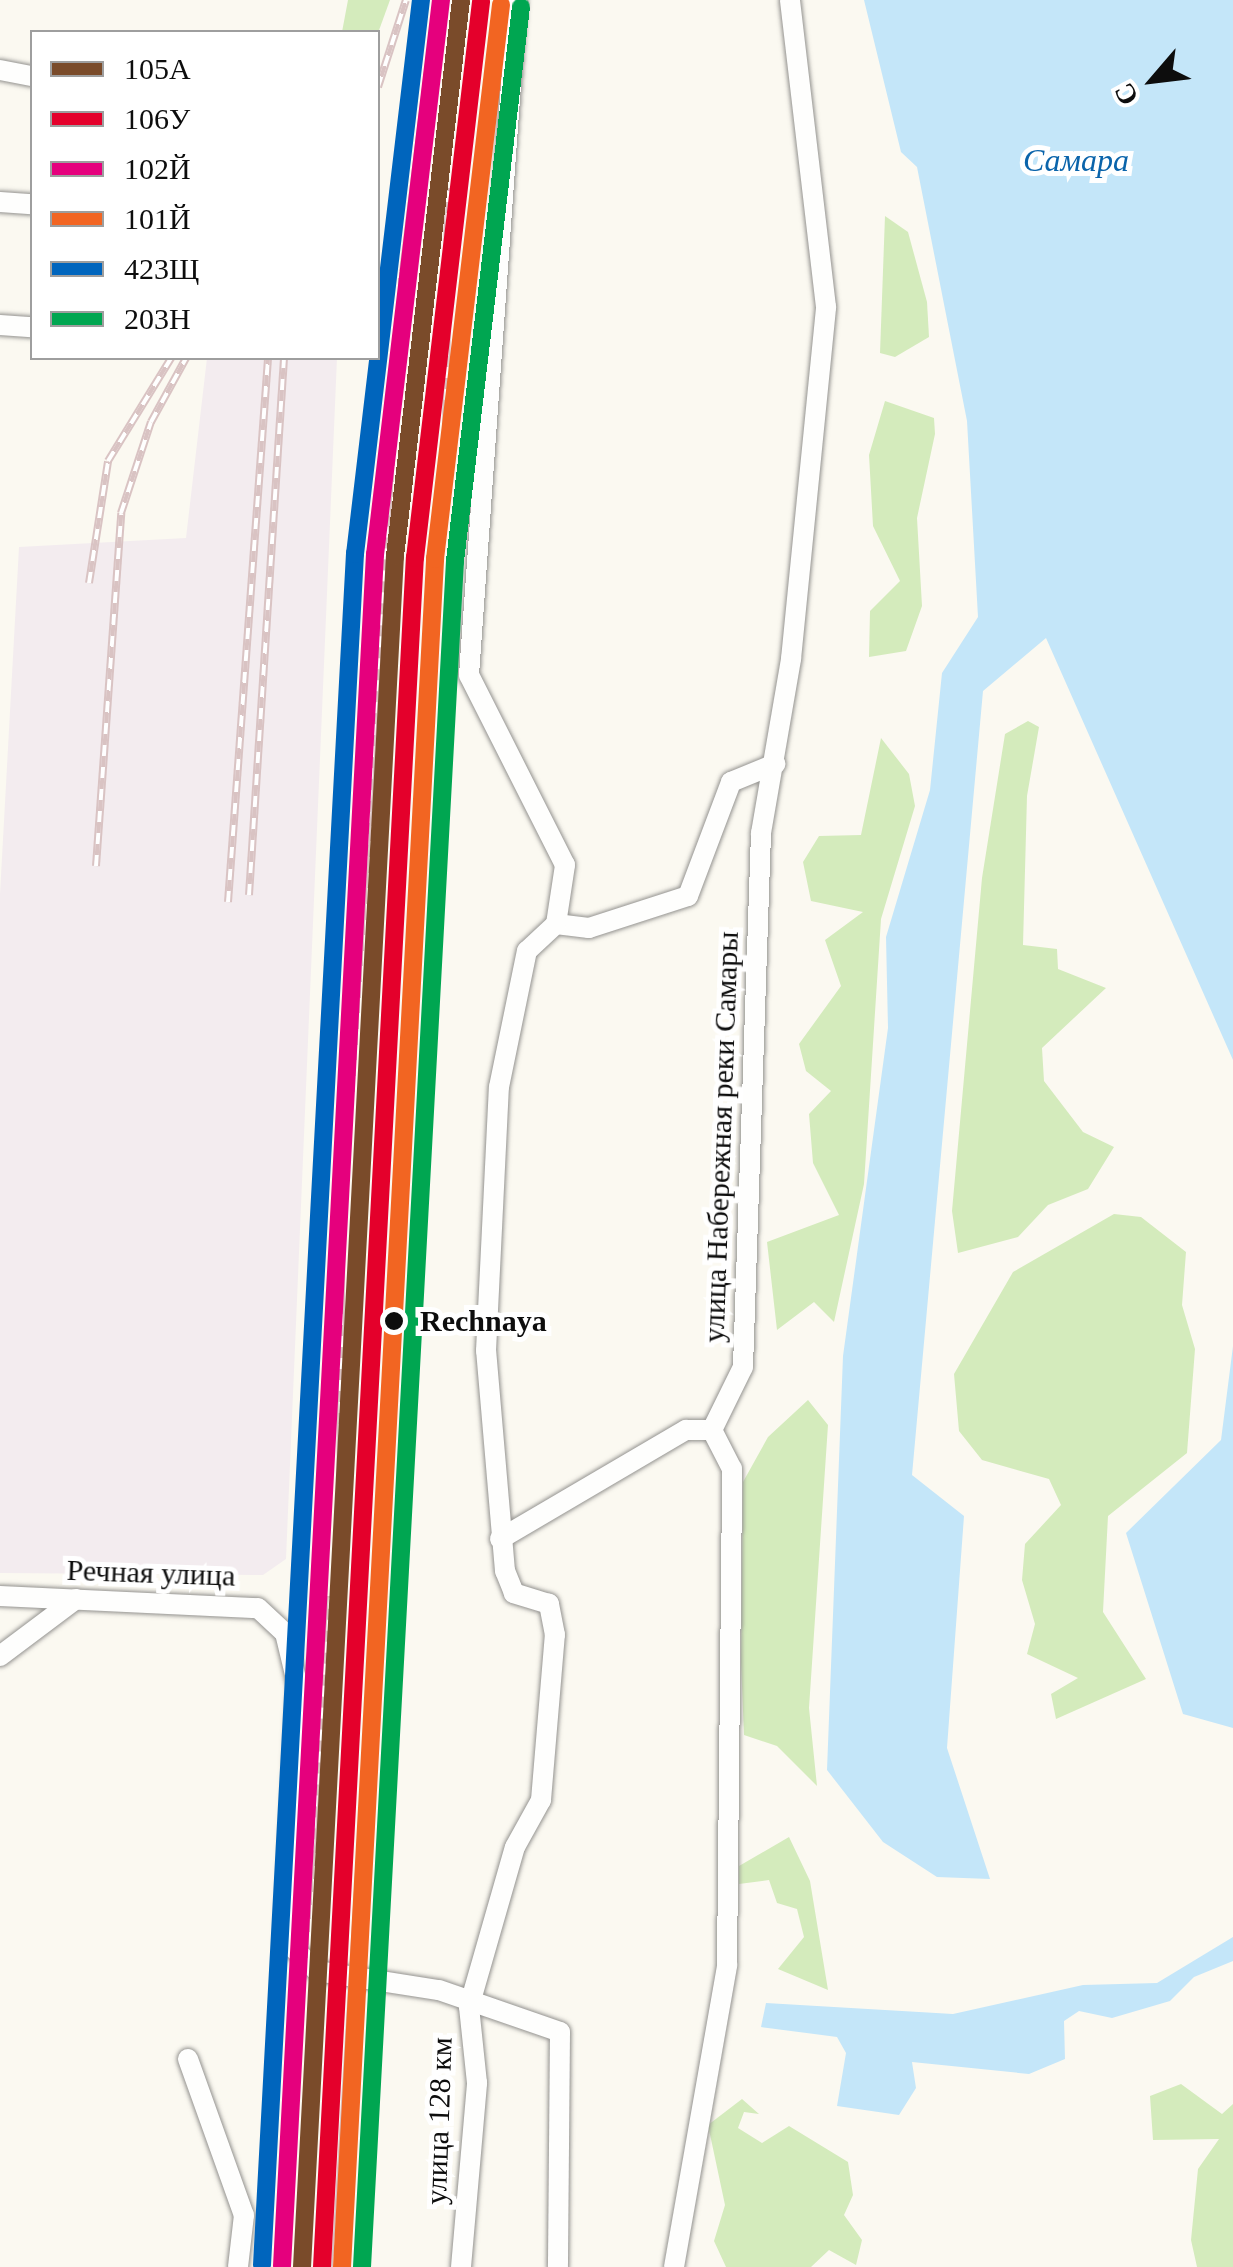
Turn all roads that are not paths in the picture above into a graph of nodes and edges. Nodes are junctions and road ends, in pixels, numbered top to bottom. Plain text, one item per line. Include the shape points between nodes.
1 (517, 0) edge
2 (790, 0) edge
3 (0, 70) edge
4 (30, 76) edge
5 (0, 202) edge
6 (30, 204) edge
7 (0, 325) edge
8 (30, 327) edge
9 (775, 764) junction
10 (556, 924) junction
11 (712, 1430) junction
12 (500, 1540) junction
13 (0, 1596) edge
14 (76, 1599) junction
15 (0, 1656) edge
16 (326, 1973) joint
17 (469, 2007) junction
18 (188, 2059) dead end
19 (238, 2267) edge
20 (461, 2267) edge
21 (558, 2267) edge
22 (674, 2267) edge

1 - 10 street via 469,674 566,865
2 - 9 street, улица Набережная реки Самары via 826,307
3 - 4 street
5 - 6 street
7 - 8 street
9 - 10 street via 731,782 688,896 589,928
9 - 11 street, улица Набережная реки Самары via 761,833 743,1366
10 - 12 street via 527,951 499,1088 486,1351
11 - 12 street via 686,1430
11 - 22 street via 732,1470 727,1965
12 - 17 street via 514,1593 549,1604 549,1763
13 - 14 street, Речная улица
14 - 15 street
14 - 16 street, Речная улица via 258,1608 285,1632 298,1688 286,1941 300,1962
16 - 17 street, улица 128 км via 439,1990
17 - 20 street, улица 128 км via 476,2083
17 - 21 street via 560,2032
18 - 19 street via 244,2215

